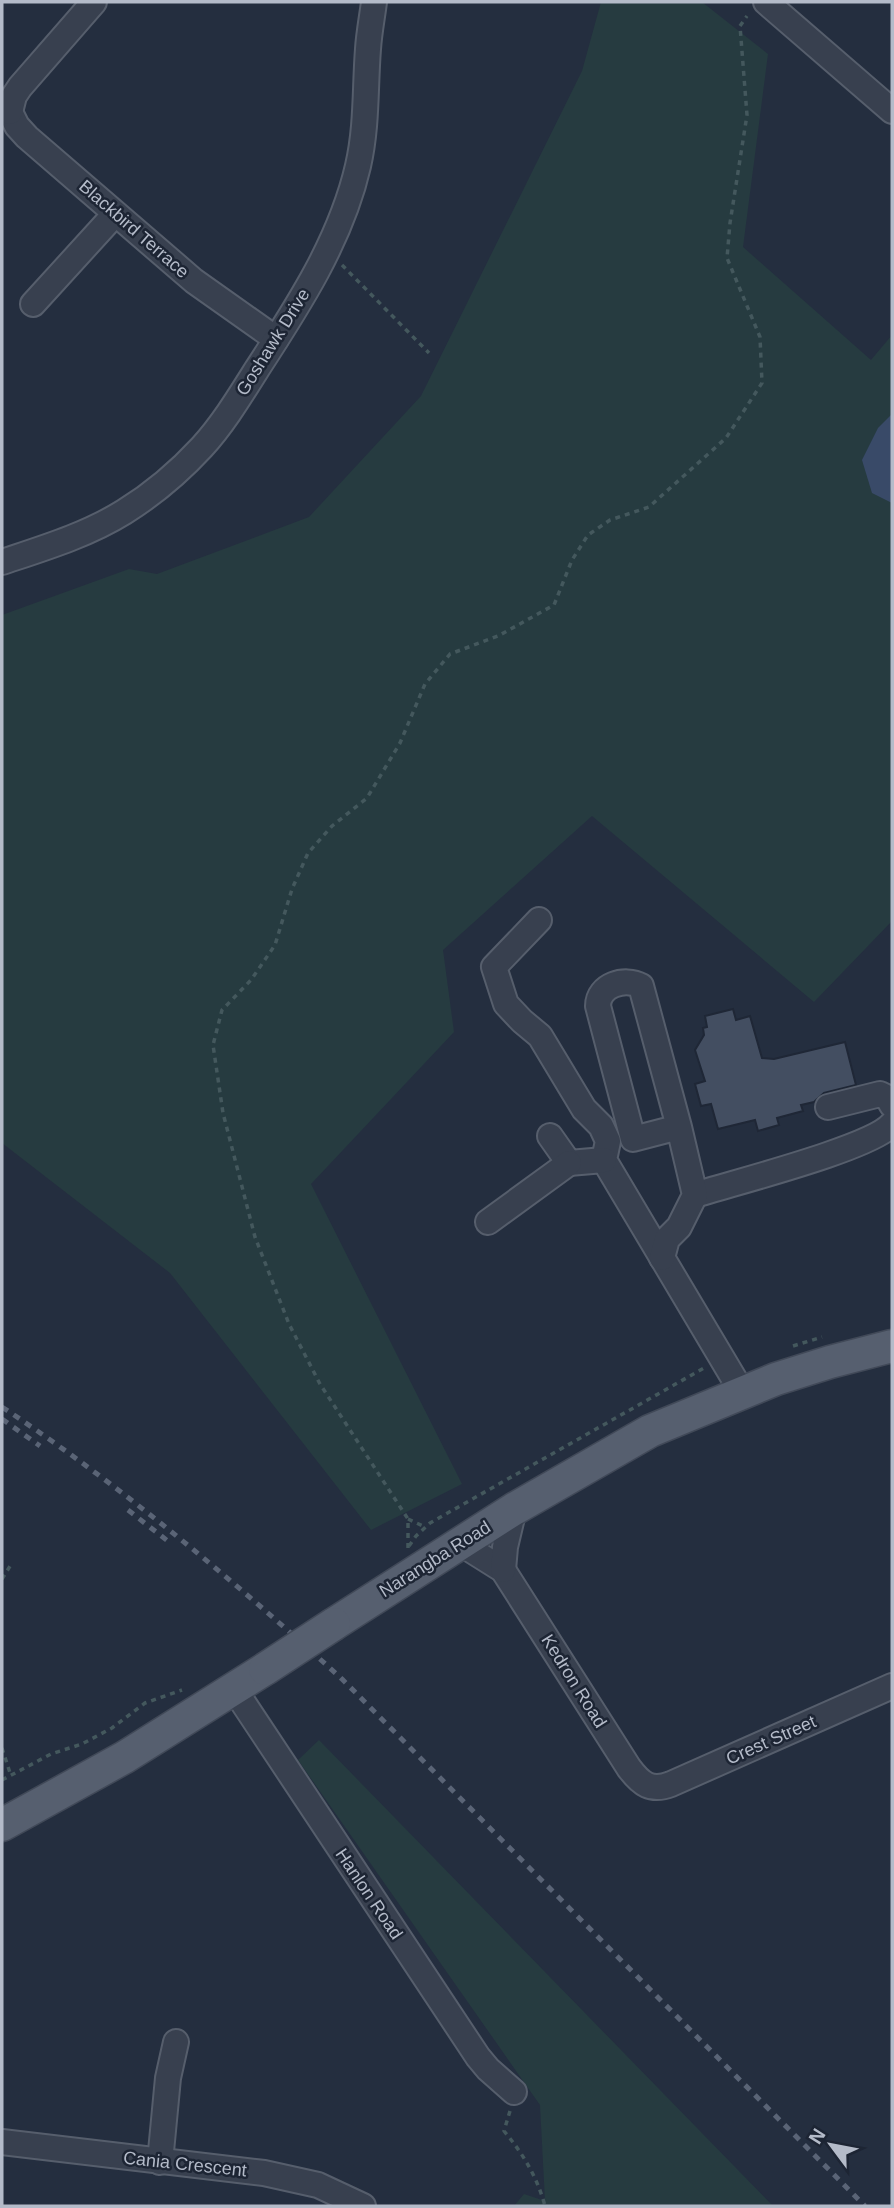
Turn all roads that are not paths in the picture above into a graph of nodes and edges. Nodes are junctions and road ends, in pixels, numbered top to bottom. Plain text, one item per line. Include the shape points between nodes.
1 (94, 2) edge
2 (374, 2) edge
3 (756, 9) edge
4 (892, 111) edge
5 (6, 112) edge
6 (115, 214) junction
7 (33, 303) dead end
8 (276, 339) junction
9 (2, 562) edge
10 (539, 920) dead end
11 (892, 1105) edge
12 (828, 1107) dead end
13 (892, 1124) edge
14 (678, 1127) junction
15 (550, 1136) dead end
16 (604, 1160) junction
17 (569, 1163) junction
18 (695, 1195) junction
19 (488, 1222) dead end
20 (662, 1258) junction
21 (892, 1346) edge
22 (742, 1392) junction
23 (514, 1509) junction
24 (460, 1543) junction
25 (503, 1570) junction
26 (234, 1689) junction
27 (891, 1689) edge
28 (649, 1787) joint
29 (2, 1825) edge
30 (176, 2042) dead end
31 (514, 2092) road end
32 (2, 2142) edge
33 (160, 2162) junction
34 (363, 2206) edge

1 - 5 street via 20,87
2 - 8 street, Goshawk Drive via 359,164 327,251
3 - 4 street
5 - 6 street, Blackbird Terrace via 27,137
6 - 7 street
6 - 8 street, Blackbird Terrace via 194,281
8 - 9 street, Goshawk Drive via 223,420 177,473 124,512 51,546
10 - 16 street via 494,967 506,1004 540,1036 584,1109 601,1126 608,1141
11 - 12 street via 880,1094
13 - 18 street via 839,1150
14 - 14 street via 641,986 621,982 601,994 597,1006 634,1139
14 - 18 street
15 - 17 street
16 - 17 street
16 - 20 street
17 - 19 street
18 - 20 street via 679,1227 667,1239
20 - 22 street
21 - 22 main road, Narangba Road
22 - 23 main road, Narangba Road via 650,1431
23 - 24 main road, Narangba Road
23 - 25 street
24 - 25 street, Kedron Road
24 - 26 main road, Narangba Road, bridge
25 - 28 street, Kedron Road via 629,1768
26 - 29 main road, Narangba Road via 125,1757
26 - 31 street, Hanlon Road via 478,2057
27 - 28 street, Crest Street via 671,1784
30 - 33 street
32 - 33 street, Cania Crescent
33 - 34 street, Cania Crescent via 291,2178

